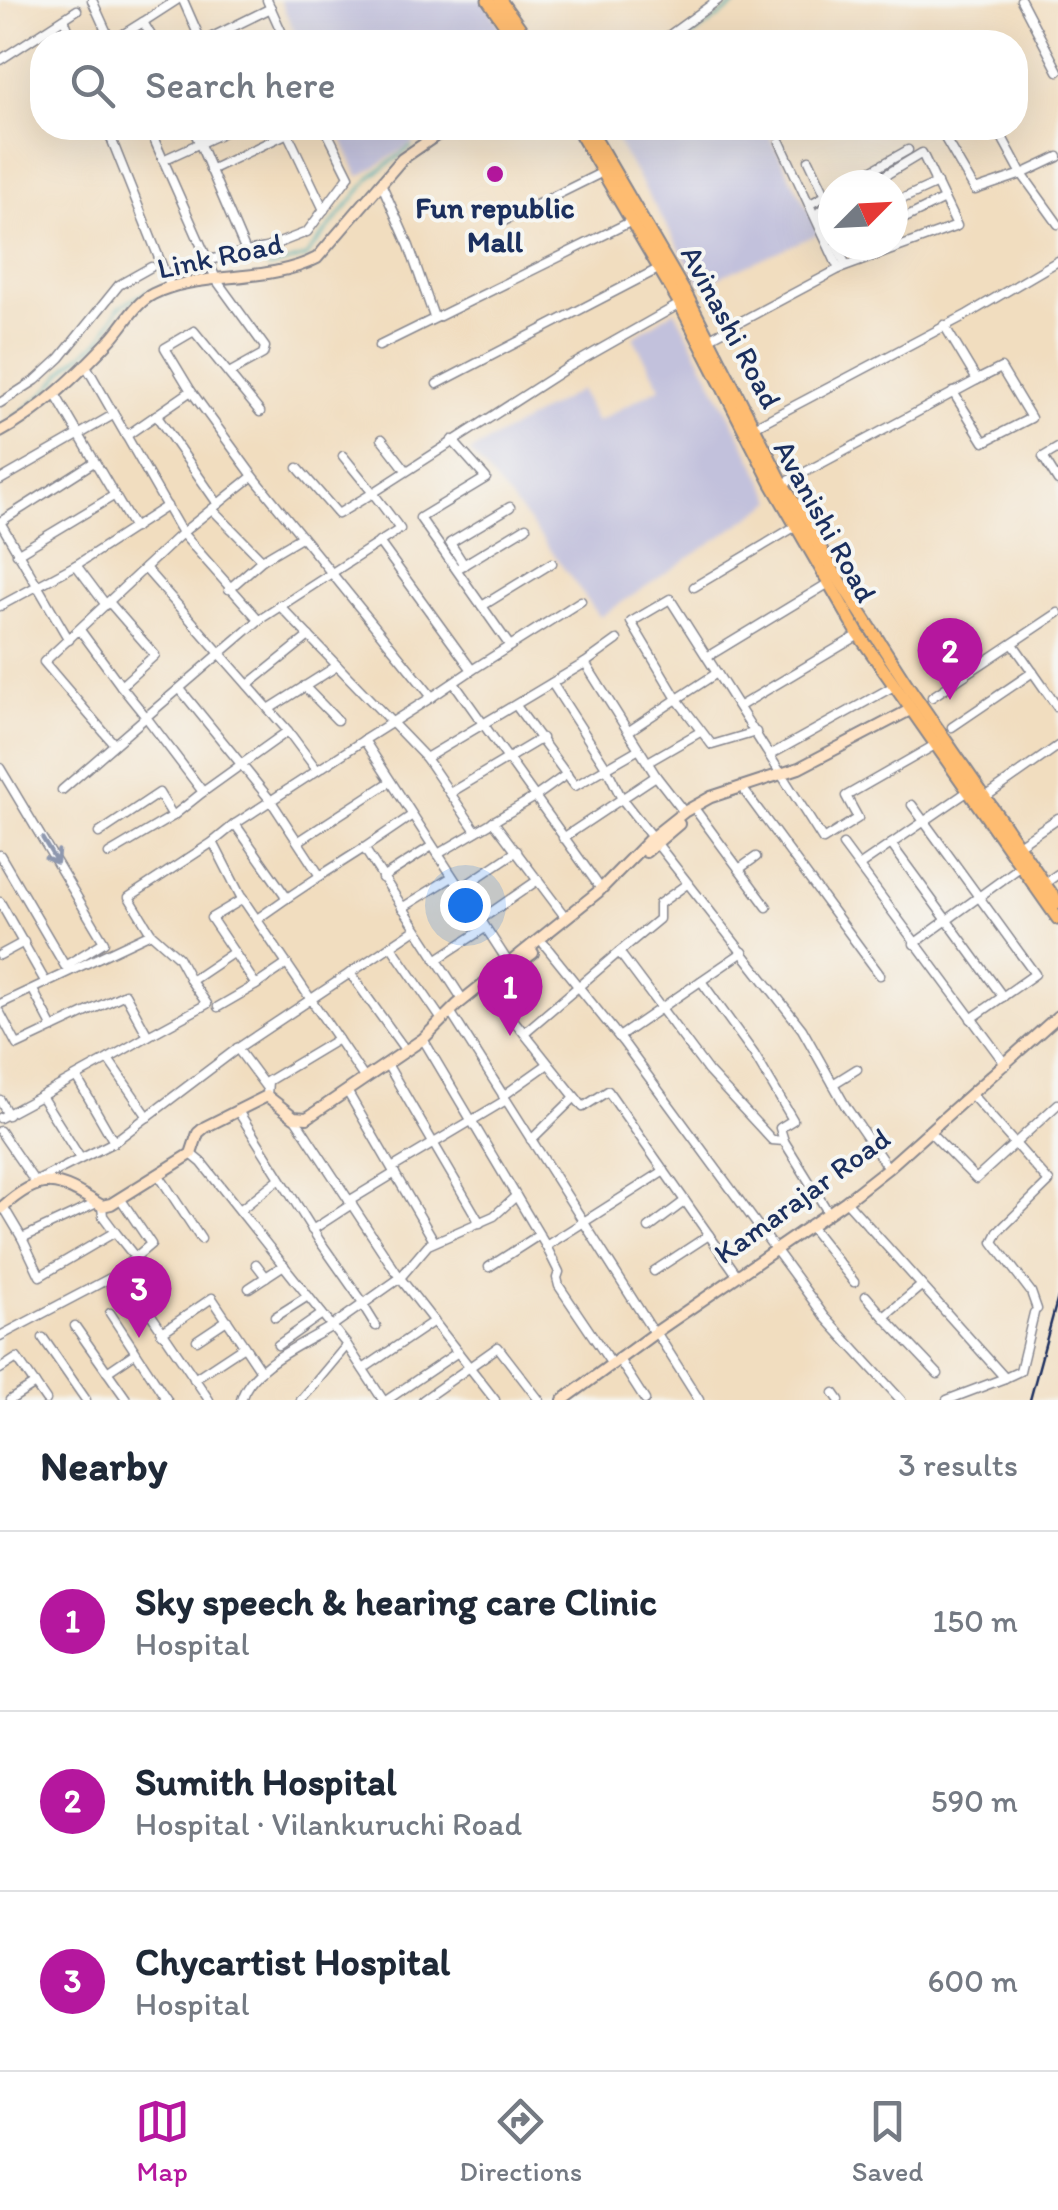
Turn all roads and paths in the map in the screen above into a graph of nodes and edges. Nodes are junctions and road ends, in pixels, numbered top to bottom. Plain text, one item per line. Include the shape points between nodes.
1 (92, 0) edge
2 (180, 0) edge
3 (488, 0) edge
4 (500, 0) edge
5 (718, 0) edge
6 (1021, 0) edge
7 (269, 4) edge
8 (77, 10) dead end
9 (64, 19) junction
10 (143, 22) junction
11 (47, 30) edge
12 (68, 30) edge
13 (106, 30) edge
14 (130, 30) edge
15 (148, 30) edge
16 (196, 30) edge
17 (223, 30) edge
18 (281, 30) edge
19 (509, 30) edge
20 (521, 30) edge
21 (677, 30) edge
22 (30, 41) edge
23 (0, 60) edge
24 (1058, 71) edge
25 (112, 140) edge
26 (154, 140) edge
27 (199, 140) edge
28 (207, 140) edge
29 (267, 140) edge
30 (291, 140) edge
31 (331, 140) edge
32 (430, 140) edge
33 (584, 140) edge
34 (595, 140) edge
35 (946, 140) edge
36 (1003, 140) edge
37 (780, 142) dead end
38 (200, 143) junction
39 (908, 150) dead end
40 (1058, 158) edge
41 (163, 160) junction
42 (809, 160) dead end
43 (210, 170) junction
44 (873, 170) edge
45 (894, 170) edge
46 (604, 172) junction
47 (1022, 174) junction
48 (818, 175) edge
49 (381, 183) junction
50 (937, 184) junction
51 (908, 197) edge
52 (944, 200) junction
53 (818, 201) edge
54 (810, 204) junction
55 (324, 210) junction
56 (908, 217) edge
57 (632, 220) junction
58 (504, 221) dead end
59 (1058, 224) edge
60 (908, 241) edge
61 (246, 252) junction
62 (208, 260) junction
63 (840, 260) edge
64 (857, 260) edge
65 (1058, 261) edge
66 (151, 267) dead end
67 (842, 267) junction
68 (660, 268) junction
69 (216, 278) junction
70 (170, 284) junction
71 (680, 304) junction
72 (434, 318) junction
73 (944, 325) junction
74 (710, 338) junction
75 (379, 346) dead end
76 (85, 364) junction
77 (228, 374) junction
78 (976, 380) junction
79 (436, 384) dead end
80 (190, 391) junction
81 (954, 392) junction
82 (55, 394) junction
83 (0, 403) edge
84 (260, 412) dead end
85 (113, 415) junction
86 (156, 415) junction
87 (756, 426) junction
88 (0, 432) edge
89 (78, 434) junction
90 (126, 436) junction
91 (382, 440) dead end
92 (452, 440) junction
93 (1058, 448) edge
94 (343, 456) dead end
95 (94, 462) junction
96 (298, 468) dead end
97 (406, 470) junction
98 (253, 476) junction
99 (0, 480) edge
100 (1058, 481) edge
101 (783, 484) junction
102 (372, 494) junction
103 (115, 495) junction
104 (168, 506) junction
105 (215, 506) junction
106 (510, 506) dead end
107 (420, 518) junction
108 (0, 522) edge
109 (526, 526) dead end
110 (796, 526) junction
111 (134, 528) junction
112 (400, 529) junction
113 (182, 534) junction
114 (301, 537) junction
115 (379, 542) junction
116 (17, 554) junction
117 (262, 560) junction
118 (552, 562) dead end
119 (76, 566) junction
120 (460, 567) junction
121 (145, 568) junction
122 (330, 574) junction
123 (829, 583) junction
124 (694, 587) dead end
125 (36, 588) junction
126 (229, 588) junction
127 (842, 595) junction
128 (581, 601) dead end
129 (107, 604) junction
130 (279, 605) junction
131 (0, 606) edge
132 (482, 606) junction
133 (1058, 615) edge
134 (259, 620) junction
135 (80, 630) junction
136 (860, 635) junction
137 (309, 636) junction
138 (68, 640) junction
139 (617, 640) dead end
140 (1013, 644) junction
141 (510, 646) junction
142 (220, 656) junction
143 (707, 657) junction
144 (585, 664) junction
145 (338, 666) junction
146 (472, 670) junction
147 (717, 672) junction
148 (1033, 672) junction
149 (454, 683) junction
150 (552, 683) junction
151 (248, 685) junction
152 (122, 686) junction
153 (304, 686) junction
154 (894, 686) junction
155 (180, 689) junction
156 (432, 697) junction
157 (678, 699) junction
158 (517, 706) junction
159 (740, 706) junction
160 (920, 707) junction
161 (1058, 708) edge
162 (269, 709) junction
163 (146, 717) junction
164 (337, 720) dead end
165 (393, 721) junction
166 (484, 723) junction
167 (952, 727) dead end
168 (288, 731) junction
169 (629, 731) junction
170 (700, 732) junction
171 (756, 732) junction
172 (542, 738) junction
173 (364, 740) junction
174 (114, 744) junction
175 (934, 744) junction
176 (1058, 746) edge
177 (639, 749) junction
178 (770, 755) junction
179 (426, 758) junction
180 (508, 758) junction
181 (648, 762) junction
182 (243, 766) junction
183 (606, 767) junction
184 (0, 768) edge
185 (317, 770) junction
186 (567, 774) junction
187 (656, 776) junction
188 (784, 778) junction
189 (390, 782) junction
190 (62, 790) dead end
191 (203, 792) junction
192 (967, 792) junction
193 (450, 793) junction
194 (746, 793) junction
195 (535, 797) junction
196 (984, 798) junction
197 (622, 800) junction
198 (271, 801) junction
199 (912, 805) dead end
200 (691, 812) junction
201 (173, 816) junction
202 (411, 816) junction
203 (1058, 818) edge
204 (493, 821) junction
205 (924, 821) junction
206 (235, 824) junction
207 (476, 831) junction
208 (100, 833) dead end
209 (1004, 836) junction
210 (563, 838) junction
211 (299, 841) junction
212 (213, 842) junction
213 (653, 842) junction
214 (891, 844) junction
215 (843, 845) dead end
216 (1017, 846) junction
217 (364, 848) junction
218 (435, 850) junction
219 (517, 851) junction
220 (108, 854) dead end
221 (0, 855) edge
222 (756, 857) dead end
223 (858, 866) junction
224 (1020, 867) junction
225 (739, 869) junction
226 (1058, 874) edge
227 (320, 876) junction
228 (452, 877) junction
229 (382, 878) junction
230 (538, 880) junction
231 (1039, 881) junction
232 (687, 884) junction
233 (460, 889) junction
234 (601, 889) junction
235 (287, 898) junction
236 (978, 898) junction
237 (243, 899) junction
238 (0, 902) edge
239 (1058, 902) edge
240 (767, 906) dead end
241 (402, 908) junction
242 (566, 918) junction
243 (257, 919) junction
244 (948, 920) junction
245 (1058, 920) edge
246 (482, 924) junction
247 (416, 929) junction
248 (151, 932) junction
249 (24, 942) junction
250 (544, 944) junction
251 (914, 944) junction
252 (391, 946) junction
253 (234, 952) junction
254 (619, 952) junction
255 (743, 952) junction
256 (0, 954) edge
257 (436, 960) junction
258 (287, 964) junction
259 (510, 966) junction
260 (350, 973) junction
261 (880, 975) dead end
262 (702, 980) junction
263 (191, 981) junction
264 (46, 983) junction
265 (256, 985) junction
266 (578, 986) junction
267 (488, 988) junction
268 (34, 990) junction
269 (1003, 996) junction
270 (311, 999) junction
271 (463, 1000) junction
272 (0, 1004) edge
273 (218, 1007) dead end
274 (661, 1008) junction
275 (0, 1013) edge
276 (1058, 1016) edge
277 (447, 1017) junction
278 (971, 1019) junction
279 (53, 1028) junction
280 (524, 1034) junction
281 (148, 1036) junction
282 (620, 1037) junction
283 (338, 1039) junction
284 (423, 1039) junction
285 (237, 1048) junction
286 (406, 1052) junction
287 (108, 1059) junction
288 (388, 1064) junction
289 (548, 1064) junction
290 (1006, 1065) junction
291 (857, 1069) dead end
292 (77, 1078) junction
293 (365, 1080) junction
294 (833, 1084) junction
295 (267, 1091) junction
296 (347, 1092) junction
297 (972, 1094) junction
298 (40, 1096) junction
299 (575, 1097) junction
300 (504, 1098) junction
301 (0, 1100) edge
302 (1058, 1104) edge
303 (238, 1110) junction
304 (4, 1117) edge
305 (148, 1117) junction
306 (294, 1117) junction
307 (472, 1121) junction
308 (0, 1131) edge
309 (929, 1132) junction
310 (531, 1140) junction
311 (784, 1141) junction
312 (114, 1142) junction
313 (433, 1143) junction
314 (1015, 1144) junction
315 (191, 1154) junction
316 (80, 1158) junction
317 (888, 1168) junction
318 (393, 1171) junction
319 (664, 1171) junction
320 (158, 1174) junction
321 (279, 1178) junction
322 (35, 1182) junction
323 (516, 1196) junction
324 (120, 1198) junction
325 (685, 1201) junction
326 (846, 1201) junction
327 (350, 1202) junction
328 (100, 1205) junction
329 (1, 1207) edge
330 (240, 1210) junction
331 (828, 1212) junction
332 (480, 1223) junction
333 (584, 1223) junction
334 (809, 1226) junction
335 (648, 1228) dead end
336 (312, 1230) junction
337 (114, 1232) junction
338 (709, 1234) junction
339 (539, 1236) junction
340 (22, 1238) junction
341 (201, 1239) dead end
342 (434, 1241) junction
343 (546, 1246) junction
344 (776, 1249) junction
345 (135, 1257) junction
346 (256, 1264) dead end
347 (284, 1265) junction
348 (490, 1267) dead end
349 (654, 1271) dead end
350 (737, 1275) junction
351 (266, 1277) junction
352 (400, 1278) junction
353 (854, 1282) dead end
354 (921, 1286) junction
355 (249, 1288) dead end
356 (138, 1294) dead end
357 (308, 1296) junction
358 (866, 1296) dead end
359 (363, 1304) junction
360 (110, 1313) dead end
361 (322, 1314) junction
362 (275, 1317) dead end
363 (884, 1317) junction
364 (227, 1320) junction
365 (434, 1321) junction
366 (75, 1326) dead end
367 (332, 1326) junction
368 (376, 1326) dead end
369 (655, 1332) junction
370 (161, 1333) junction
371 (0, 1336) edge
372 (44, 1338) dead end
373 (196, 1340) dead end
374 (278, 1344) dead end
375 (348, 1345) junction
376 (244, 1346) junction
377 (458, 1352) junction
378 (135, 1353) junction
379 (615, 1360) junction
380 (470, 1367) junction
381 (362, 1368) junction
382 (0, 1369) edge
383 (261, 1371) junction
384 (107, 1372) junction
385 (938, 1374) dead end
386 (194, 1378) junction
387 (1005, 1378) junction
388 (35, 1384) junction
389 (581, 1395) edge
390 (10, 1400) edge
391 (46, 1400) edge
392 (86, 1400) edge
393 (127, 1400) edge
394 (167, 1400) edge
395 (209, 1400) edge
396 (241, 1400) edge
397 (301, 1400) edge
398 (385, 1400) edge
399 (423, 1400) edge
400 (496, 1400) edge
401 (539, 1400) edge
402 (563, 1400) edge
403 (645, 1400) edge
404 (700, 1400) edge
405 (901, 1400) edge
406 (947, 1400) edge

1 - 13 street
2 - 10 street
2 - 16 street
3 - 19 main road
4 - 20 main road
5 - 21 street
6 - 24 street
7 - 17 street
7 - 18 street
8 - 9 street
9 - 11 street
9 - 12 street
10 - 14 street
10 - 15 street
22 - 23 street
25 - 70 street
26 - 41 street
27 - 38 street
28 - 38 street
29 - 43 street
30 - 55 street
31 - 55 street via 349,176
32 - 49 street, Link Road
33 - 46 main road, Avanishi Road
34 - 74 main road, Avinashi Road
35 - 47 street via 975,190
36 - 47 street
37 - 54 street
38 - 41 street
38 - 43 street
39 - 44 street
40 - 47 street
41 - 62 street
42 - 48 street
43 - 61 street
45 - 50 street via 922,153
46 - 57 main road, Avanishi Road
46 - 58 street
47 - 59 street
49 - 69 street, Link Road via 317,258 254,276
49 - 72 street
50 - 51 street
50 - 52 street
52 - 56 street
52 - 60 street via 957,226
53 - 54 street
54 - 67 street
55 - 61 street via 308,232
57 - 68 main road, Avanishi Road
57 - 72 street
61 - 62 street
62 - 69 street
63 - 67 street
64 - 67 street
65 - 73 street
66 - 83 street via 119,285 60,358
67 - 74 street
68 - 71 main road, Avanishi Road
68 - 79 street
69 - 70 street, Link Road
69 - 77 street via 265,348
70 - 76 street, Link Road via 143,300
71 - 92 street
71 - 110 main road, Avanishi Road
72 - 75 street
73 - 78 street
73 - 87 street
74 - 87 main road, Avinashi Road
76 - 82 street, Link Road
76 - 85 street
77 - 80 street via 194,331 164,348
77 - 84 street
78 - 81 street
78 - 81 street via 1002,368 1030,418 984,442
80 - 86 street
80 - 98 street
81 - 101 street
82 - 88 street, Link Road
82 - 89 street
85 - 89 street
85 - 90 street
86 - 90 street
86 - 105 street
87 - 101 main road, Avinashi Road
89 - 95 street
89 - 99 street
90 - 104 street
91 - 97 street
92 - 97 street
92 - 107 street via 486,478
93 - 100 street via 1044,457
94 - 102 street
95 - 103 street
95 - 108 street
96 - 102 street via 334,513
97 - 102 street
98 - 105 street
98 - 114 street
101 - 127 main road, Avinashi Road
102 - 112 street
103 - 111 street
103 - 116 street
104 - 111 street
104 - 113 street
105 - 113 street
105 - 117 street
106 - 120 street via 450,543
107 - 112 street
107 - 120 street
108 - 116 street
109 - 120 street
110 - 123 main road, Avanishi Road
110 - 124 street
111 - 119 street
112 - 115 street
113 - 121 street
113 - 126 street
114 - 117 street
114 - 122 street
115 - 122 street
115 - 146 street
116 - 125 street
117 - 126 street
118 - 132 street
119 - 125 street
119 - 129 street
120 - 132 street
121 - 129 street
121 - 142 street
122 - 130 street
122 - 156 street
123 - 127 main road, Avanishi Road
123 - 143 street
125 - 131 street
125 - 138 street
126 - 134 street
127 - 136 main road, Avanishi Road
127 - 160 main road, Avinashi Road
128 - 141 street
129 - 135 street
129 - 152 street via 155,656
130 - 134 street
130 - 137 street
132 - 141 street
133 - 140 street
134 - 142 street
135 - 138 street
135 - 152 street
136 - 154 main road, Avanishi Road
136 - 159 street
137 - 145 street
137 - 151 street
138 - 174 street via 44,662
139 - 144 street
140 - 148 street
140 - 160 street
141 - 146 street
142 - 151 street
142 - 155 street
143 - 147 street
143 - 157 street via 670,600 631,622
144 - 150 street
144 - 169 street
145 - 153 street
145 - 165 street
146 - 149 street
147 - 157 street
147 - 159 street
148 - 161 street
148 - 167 street
149 - 156 street
149 - 166 street
150 - 158 street
150 - 183 street
151 - 162 street
152 - 163 street
153 - 162 street
153 - 164 street
154 - 160 main road, Avanishi Road
154 - 178 street
155 - 163 street
155 - 182 street
156 - 165 street
157 - 169 street
157 - 170 street
158 - 166 street
158 - 172 street
159 - 171 street
160 - 175 main road, Avanishi Road
160 - 188 street
160 - 196 main road, Avinashi Road
162 - 168 street
163 - 174 street
163 - 191 street
165 - 173 street
165 - 179 street
166 - 179 street
166 - 180 street
168 - 182 street
168 - 185 street
169 - 177 street
170 - 171 street via 718,746
170 - 181 street
171 - 178 street
172 - 180 street
172 - 186 street
173 - 185 street
173 - 189 street
174 - 190 street
175 - 188 street via 846,796 858,818 823,840
175 - 192 main road, Avanishi Road
176 - 196 street
177 - 181 street
177 - 183 street
178 - 188 street
179 - 193 street
180 - 193 street
180 - 195 street
181 - 187 street
182 - 191 street
182 - 198 street
183 - 186 street via 575,786
183 - 197 street
184 -> 221 street via 104,942 65,966
185 - 198 street
186 - 195 street
187 - 197 street
187 - 200 street
188 - 194 street
188 - 200 street via 711,797
189 - 202 street
189 - 211 street
191 - 201 street
192 - 205 street
192 - 209 main road, Avanishi Road
193 - 207 street
194 - 200 street
194 - 261 street
195 - 204 street
195 - 210 street
196 - 209 main road, Avinashi Road
197 - 210 street
197 - 213 street
198 - 206 street
198 - 211 street
199 - 205 street
200 - 213 street
200 - 225 street
201 - 208 street via 159,794
201 - 220 street
202 - 217 street
202 - 218 street
203 - 216 street
204 - 207 street
204 - 219 street
205 - 214 street
205 - 236 street
206 - 212 street
206 - 235 street
207 - 218 street
209 - 216 main road, Avinashi Road
209 - 224 main road, Avanishi Road
210 - 234 street
211 - 227 street
212 - 237 street
212 - 248 street via 128,897
213 - 232 street
213 - 234 street
213 - 250 street via 607,892
214 - 223 street
214 - 244 street
215 - 223 street
216 - 231 main road, Avinashi Road
217 - 227 street
217 - 229 street
218 - 228 street
218 - 229 street
219 - 230 street
219 - 233 street
222 - 225 street
223 - 251 street
224 - 231 main road, Avanishi Road
224 - 236 street
225 - 240 street
226 - 231 street
227 - 235 street
228 - 233 street
228 - 241 street
229 - 241 street
230 - 242 street
230 - 246 street
231 - 239 main road, Avinashi Road
231 - 245 main road, Avanishi Road
232 - 254 street via 659,904 659,919
232 - 255 street
233 - 246 street
234 - 242 street
235 - 243 street
236 - 244 street
236 - 269 street via 1035,974
237 - 243 street
237 - 253 street via 211,918
238 - 249 street
241 - 247 street
242 - 259 street
243 - 258 street
244 - 251 street
244 - 269 street
246 - 257 street
246 - 259 street
247 - 252 street
247 - 257 street
248 - 263 street via 178,957
248 - 264 street
249 - 256 street
249 - 264 street
250 - 259 street
250 - 266 street
251 - 278 street
252 - 260 street
252 - 277 street
253 - 263 street
253 - 265 street
254 - 266 street
254 - 274 street
255 - 262 street
255 - 294 street via 802,1029
257 - 271 street
258 - 265 street
258 - 270 street
259 - 267 street
259 - 271 street
260 - 270 street
260 - 286 street
262 - 274 street
262 - 311 street via 792,1120 780,1128
263 - 281 street via 206,1004
264 - 268 street
265 - 273 street
266 - 280 street
266 - 282 street
267 - 277 street
267 - 280 street
268 - 272 street
268 - 279 street
269 - 278 street
270 - 283 street
270 - 285 street
271 - 277 street
274 - 282 street
274 - 311 street via 708,1071 772,1140
275 - 279 street via 16,1045
276 - 290 street, Kamarajar Road
277 - 284 street
277 - 300 street
278 - 290 street
279 - 281 street via 125,994
280 - 289 street
281 - 287 street
282 - 344 street
283 - 293 street
283 - 295 street via 268,1081
284 - 286 street
284 - 307 street
285 - 295 street
285 - 305 street
286 - 288 street
287 - 292 street
287 - 305 street
288 - 293 street
288 - 313 street
289 - 299 street
289 - 300 street
290 - 297 street, Kamarajar Road
291 - 294 street
292 - 298 street
292 - 312 street
293 - 296 street
294 - 317 street
295 - 303 street
295 - 306 street
296 - 306 street via 307,1118
296 - 318 street
297 - 309 street, Kamarajar Road
297 - 314 street
298 - 304 street
298 - 316 street
299 - 310 street
299 - 319 street via 583,1107 608,1090
300 - 307 street
300 - 310 street
301 - 304 street
302 - 314 street
303 - 315 street via 198,1133
303 - 321 street
305 - 312 street
306 - 327 street
307 - 313 street
307 - 323 street
308 - 322 street
309 - 314 street via 976,1180
309 - 317 street, Kamarajar Road
310 - 333 street
311 - 331 street
312 - 316 street
313 - 318 street
313 - 332 street
314 - 387 street via 1049,1182 993,1242 1031,1292 1035,1311 1020,1370
315 - 320 street
315 - 330 street
316 - 322 street
317 - 326 street, Kamarajar Road
318 - 327 street
318 - 342 street
319 - 325 street
319 - 333 street
320 - 324 street
320 - 341 street
321 - 330 street
321 - 336 street
322 - 328 street via 65,1184
322 - 329 street
323 - 332 street
323 - 339 street
324 - 328 street
324 - 345 street via 151,1244
325 - 335 street
325 - 338 street
326 - 331 street, Kamarajar Road
326 - 354 street
327 - 336 street
327 - 352 street
328 - 337 street
328 - 340 street
329 - 340 street
330 - 347 street
331 - 334 street, Kamarajar Road
332 - 342 street
333 - 343 street
333 - 369 street
334 - 344 street, Kamarajar Road
334 - 353 street
336 - 359 street
337 - 340 street via 40,1276
337 - 345 street
338 - 349 street
338 - 350 street
339 - 343 street
339 - 348 street
342 - 352 street
343 - 379 street via 559,1286
344 - 350 street, Kamarajar Road
344 - 405 street via 825,1317
345 - 371 street via 112,1277
346 - 351 street
347 - 351 street
347 - 357 street
350 - 369 street, Kamarajar Road
351 - 355 street
352 - 359 street
352 - 365 street
354 - 363 street
354 - 387 street
356 - 370 street
357 - 361 street
357 - 362 street
358 - 363 street
359 - 367 street
359 - 368 street
360 - 378 street
361 - 367 street
361 - 374 street
363 - 385 street
364 - 370 street via 212,1298
364 - 373 street
364 - 376 street
365 - 377 street
365 - 381 street
366 - 384 street
367 - 375 street
367 - 383 street
369 - 379 street, Kamarajar Road
369 - 404 street
370 - 386 street
372 - 392 street
375 - 381 street
375 - 397 street
376 - 383 street
376 - 386 street
377 - 380 street
377 - 398 street
378 - 384 street
378 - 394 street
379 - 389 street, Kamarajar Road
379 - 403 street
380 - 399 street
380 - 400 street
380 - 401 street via 498,1347
381 - 398 street
382 - 388 street via 17,1358
383 - 396 street
384 - 393 street
386 - 395 street
387 - 406 street
388 - 390 street
388 - 391 street
389 - 402 street, Kamarajar Road

